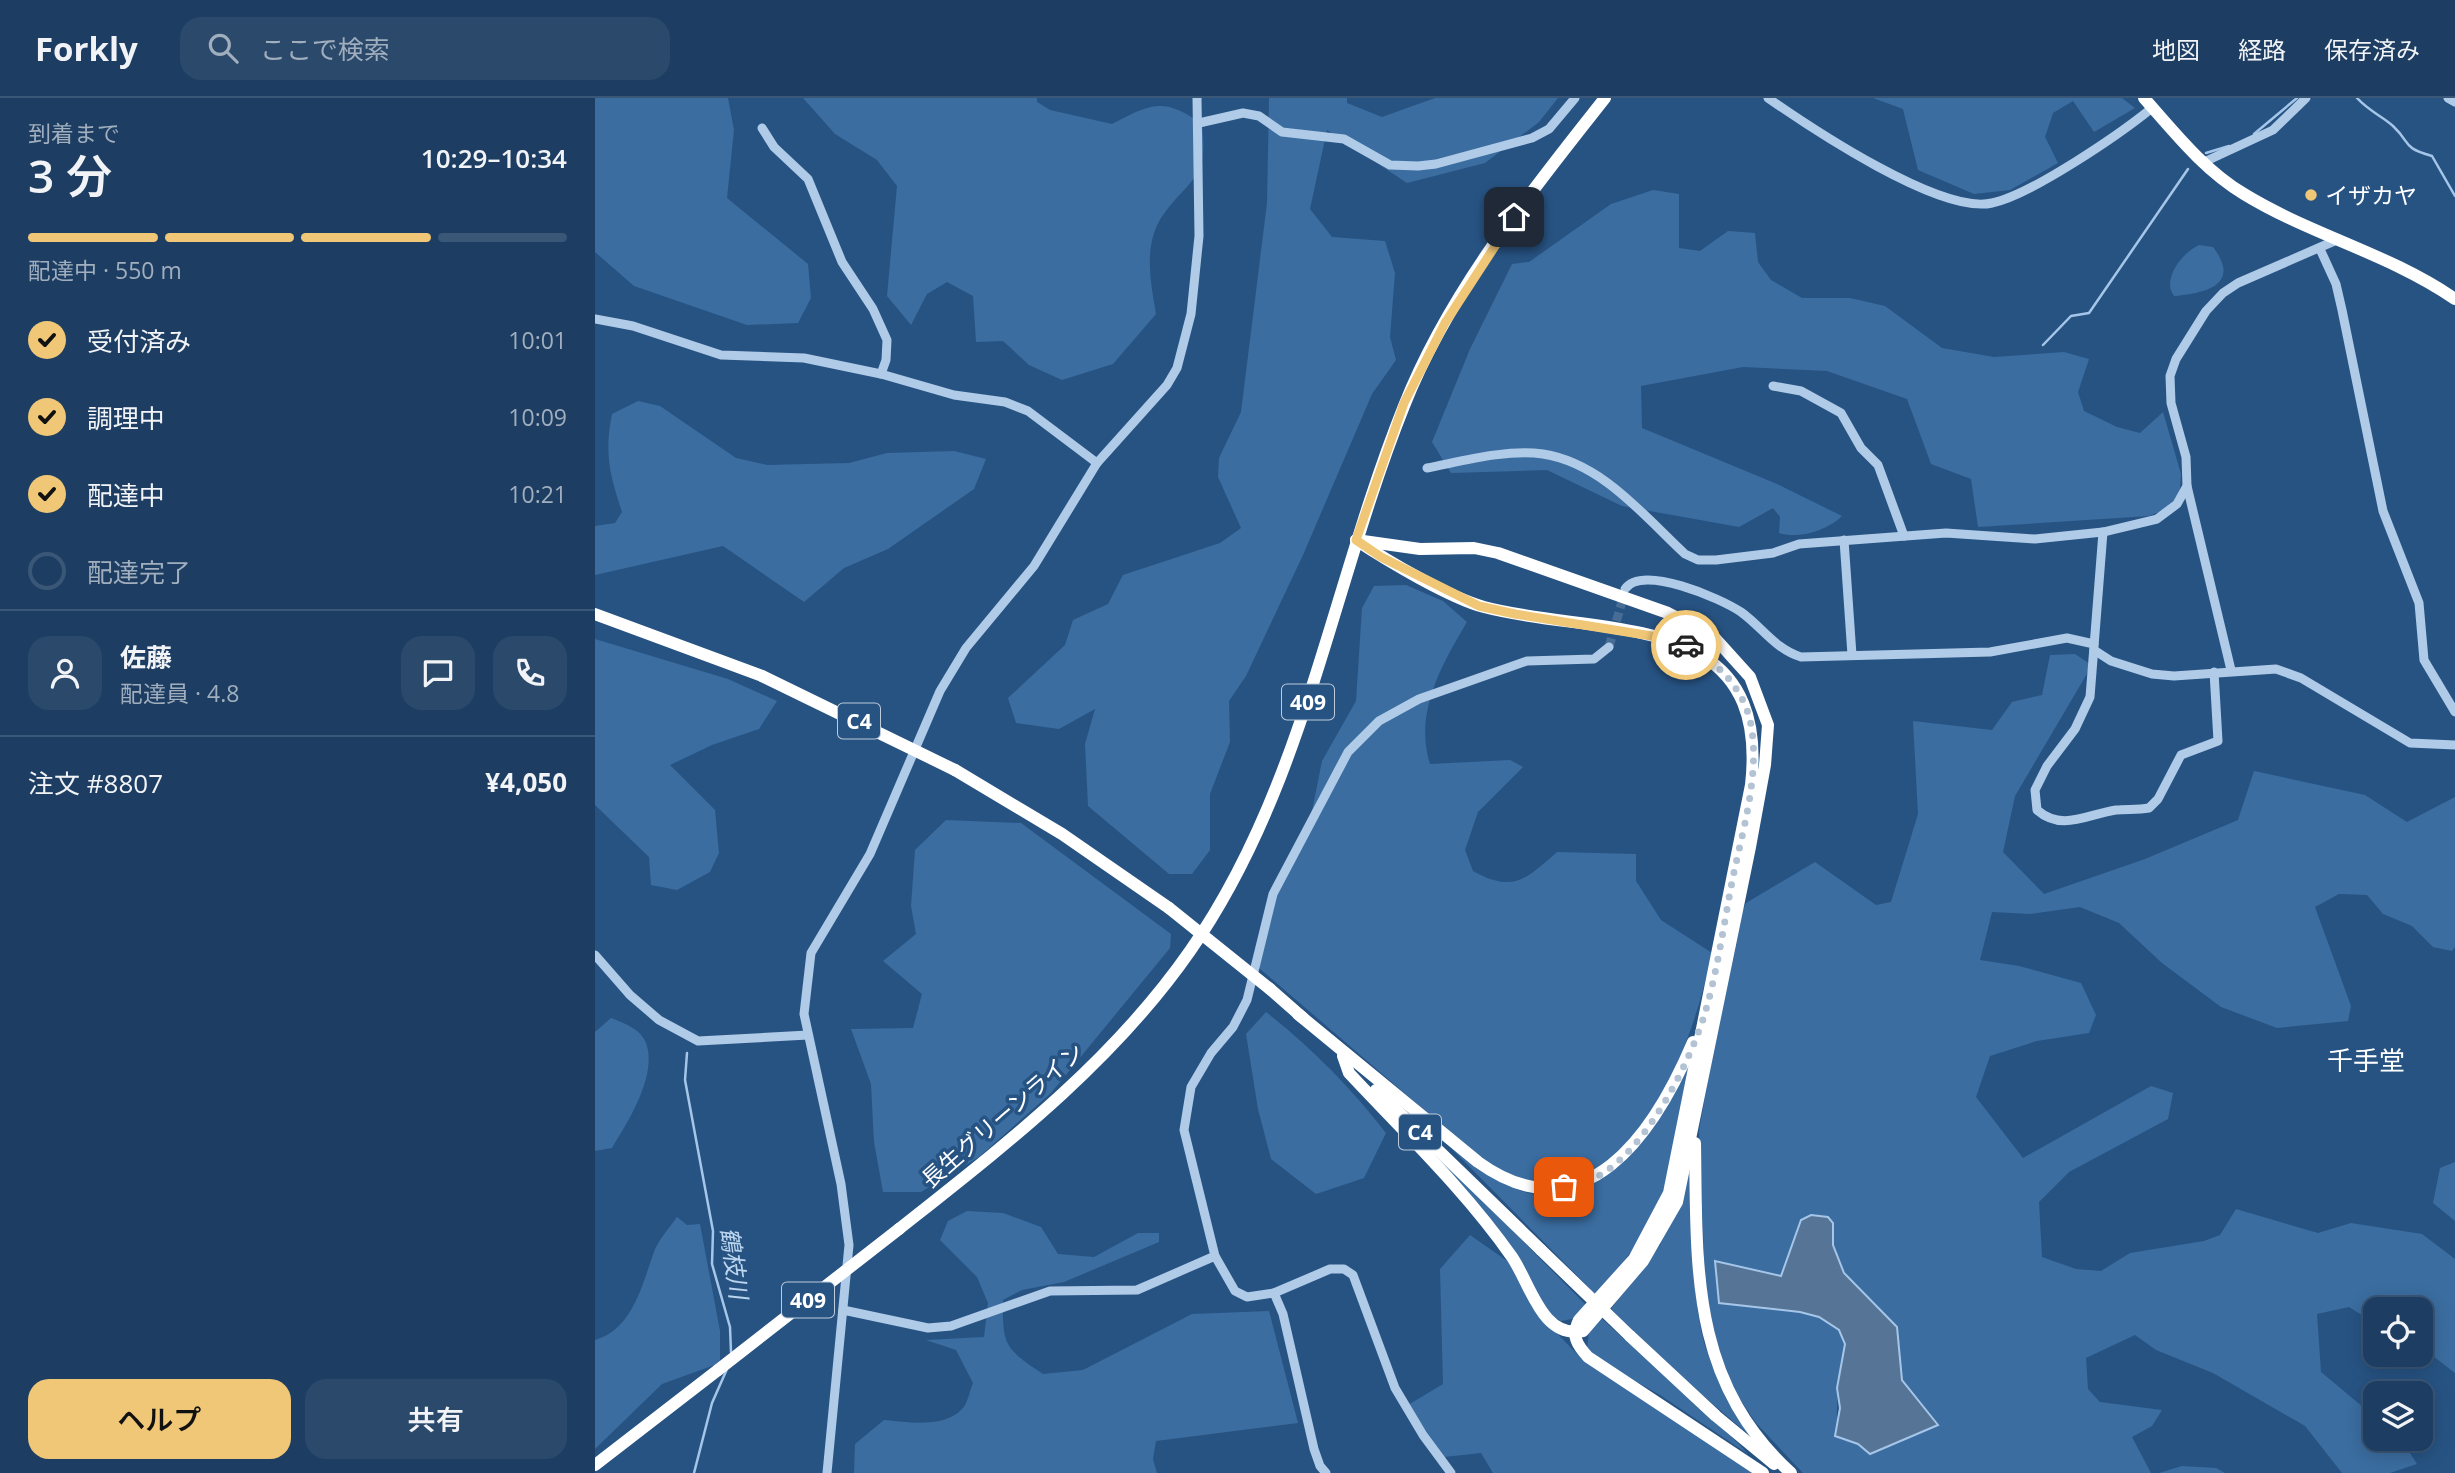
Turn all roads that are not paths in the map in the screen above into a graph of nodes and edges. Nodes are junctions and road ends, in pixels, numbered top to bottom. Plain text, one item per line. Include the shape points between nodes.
1 (1197, 98) edge
2 (1575, 98) edge
3 (1605, 98) edge
4 (1768, 98) edge
5 (2306, 98) edge
6 (2448, 98) edge
7 (2455, 102) edge
8 (2148, 103) edge
9 (1199, 123) junction
10 (762, 128) dead end
11 (2201, 163) junction
12 (2339, 239) junction
13 (2320, 249) junction
14 (2455, 299) edge
15 (595, 319) edge
16 (881, 374) junction
17 (1773, 386) dead end
18 (1097, 463) junction
19 (1427, 468) dead end
20 (2187, 486) junction
21 (2103, 532) junction
22 (1904, 536) junction
23 (1356, 540) junction
24 (1843, 540) junction
25 (1625, 589) dead end
26 (595, 614) edge
27 (1609, 647) dead end
28 (2094, 647) junction
29 (1852, 655) junction
30 (2231, 670) junction
31 (2214, 672) junction
32 (2455, 712) edge
33 (2455, 745) edge
34 (595, 955) edge
35 (1705, 1013) junction
36 (1298, 1014) junction
37 (808, 1035) junction
38 (1343, 1056) junction
39 (1695, 1121) junction
40 (1215, 1256) junction
41 (1274, 1293) junction
42 (843, 1310) junction
43 (1575, 1332) junction
44 (595, 1465) edge
45 (827, 1473) edge
46 (1326, 1473) edge
47 (1451, 1473) edge
48 (1763, 1473) edge
49 (1786, 1473) edge
50 (1791, 1473) edge

1 - 9 street
2 - 9 street via 1549,129 1532,138 1418,166 1390,165 1344,139 1282,132 1259,116 1243,113
3 - 23 highway, 長生グリーンライン / 409 via 1534,190 1445,323 1404,403
4 - 8 street via 1833,143 1888,173 1974,204 1991,204 2032,185 2124,131
5 - 11 street via 2273,130
6 - 7 street
8 - 11 highway
9 - 18 street via 1199,236 1185,347 1167,385
10 - 16 street via 774,147 808,179 842,262 873,309 887,340
11 - 12 highway via 2244,194
12 - 13 street
12 - 14 highway via 2388,260
13 - 20 street via 2223,293 2176,359 2169,376 2171,403 2186,457
13 - 32 street via 2336,284 2383,511 2419,603 2424,660
15 - 16 street via 633,326 721,355 804,358
16 - 18 street via 1028,411
17 - 22 street via 1801,391 1841,413 1861,448 1878,465
18 - 37 street via 1034,566 966,648 940,691 870,854 811,953 804,1014
19 - 24 street via 1519,454 1562,458 1612,486 1685,554 1698,560
20 - 21 street via 2169,512 2142,524
20 - 30 street
21 - 22 street via 2035,539 1946,533
21 - 28 street
22 - 24 street
23 - 35 highway via 1479,606 1658,637 1709,658 1728,676 1751,722 1754,754
23 - 39 highway via 1420,550 1473,548 1533,564 1668,613 1713,636 1749,677 1768,725 1765,765
23 - 44 highway, 長生グリーンライン / 409, bridge via 1299,730 1252,844 1190,950 1140,1015 1076,1084 899,1229
24 - 29 street
25 - 29 street via 1639,578 1653,578 1729,605 1758,625 1783,652 1816,658
26 - 36 highway, C4, bridge via 762,676 955,770 1062,834 1168,908
27 - 40 street via 1594,659 1527,661 1419,699 1379,721 1349,752 1273,894 1247,1000 1191,1087 1184,1130
28 - 29 street via 2067,639 1990,652
28 - 31 street via 2111,661 2152,674
28 - 31 street via 2090,697 2083,714 2035,790 2037,810 2062,822 2150,808 2181,755 2218,741
30 - 31 street
30 - 33 street via 2287,672 2410,743
34 - 37 street via 659,1020 698,1041
35 - 36 highway via 1653,1119 1624,1157 1594,1178 1564,1187 1533,1187 1501,1179
35 - 43 highway via 1669,1193 1634,1259 1579,1320
36 - 38 highway, C4
37 - 42 street via 846,1217 849,1245
38 - 43 highway via 1349,1073 1495,1233 1547,1319 1560,1331
38 - 49 highway, C4, bridge via 1630,1336
39 - 43 highway via 1677,1202 1643,1261 1595,1319 1583,1331
39 - 50 highway via 1705,1326 1734,1400 1758,1437
40 - 41 street via 1235,1291 1247,1297
40 - 42 street via 1137,1290 1050,1291 951,1325 928,1328
41 - 46 street via 1283,1314 1314,1449
41 - 47 street via 1330,1269 1344,1269 1353,1275 1395,1388
42 - 45 street
43 - 48 highway via 1575,1343 1588,1357

